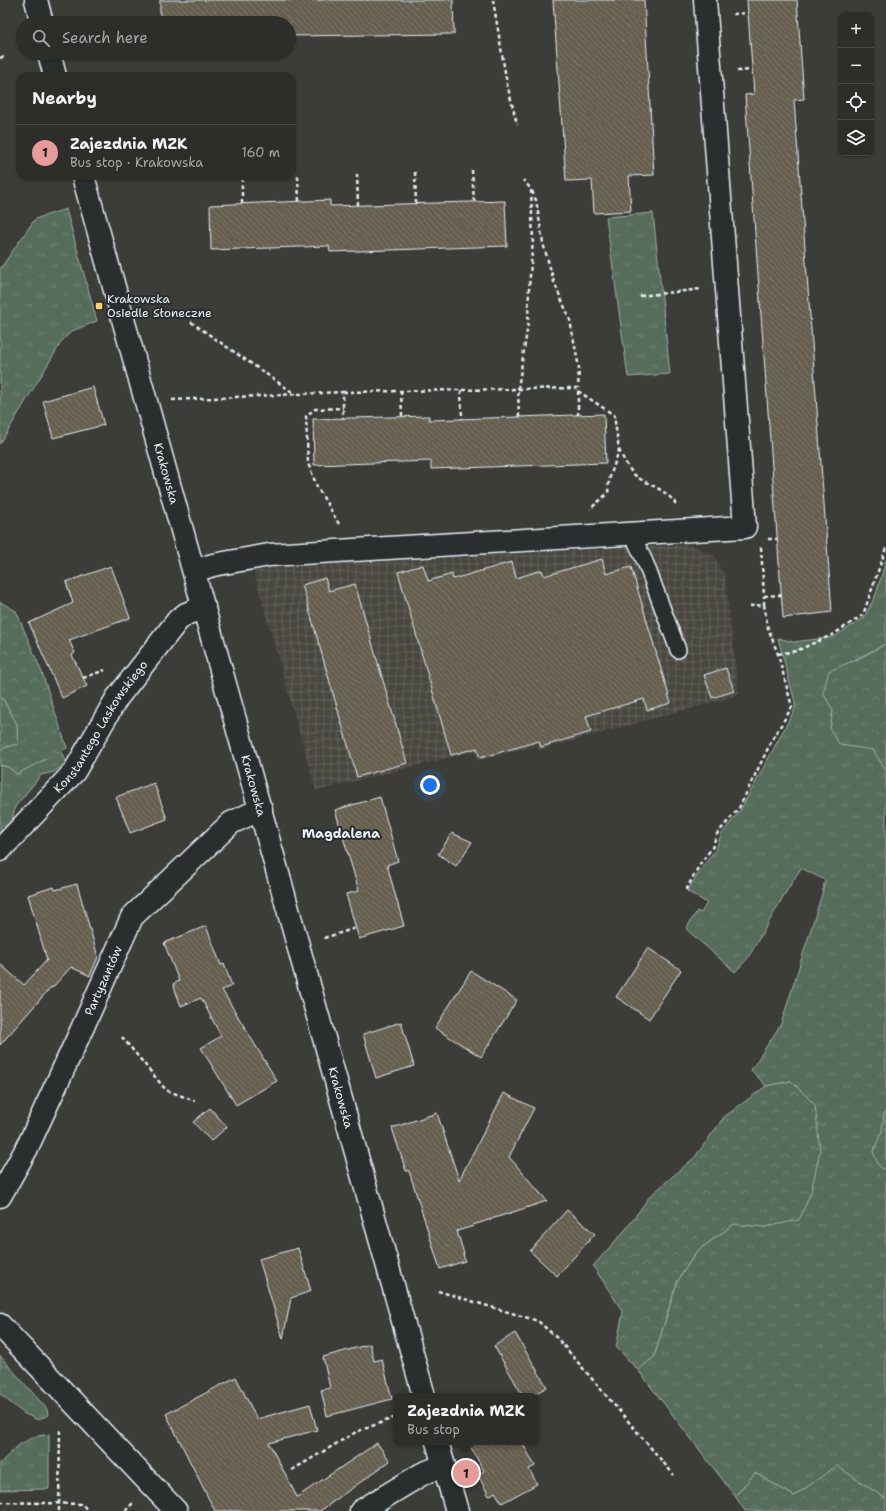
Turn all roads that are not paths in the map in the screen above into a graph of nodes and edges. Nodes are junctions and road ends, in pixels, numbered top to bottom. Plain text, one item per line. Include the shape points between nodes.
1 (36, 0) edge
2 (705, 0) edge
3 (40, 16) edge
4 (51, 60) edge
5 (54, 72) edge
6 (84, 180) edge
7 (632, 534) junction
8 (194, 570) junction
9 (204, 607) junction
10 (678, 650) dead end
11 (261, 809) junction
12 (0, 850) edge
13 (0, 1196) edge
14 (0, 1325) edge
15 (423, 1393) edge
16 (438, 1445) edge
17 (444, 1465) junction
18 (176, 1511) edge
19 (361, 1511) edge
20 (457, 1511) edge

1 - 3 street
2 - 7 street via 745,527
4 - 5 street
6 - 8 street, Krakowska
7 - 8 street via 269,555
7 - 10 lane
8 - 9 street, Krakowska
9 - 11 street, Krakowska
9 - 12 street, Konstantego Laskowskiego via 178,620 117,698 74,772
11 - 13 street, Partyzantów via 231,823 132,917 27,1148
11 - 15 street, Krakowska
14 - 18 street
16 - 17 street
17 - 19 street via 422,1474
17 - 20 street

